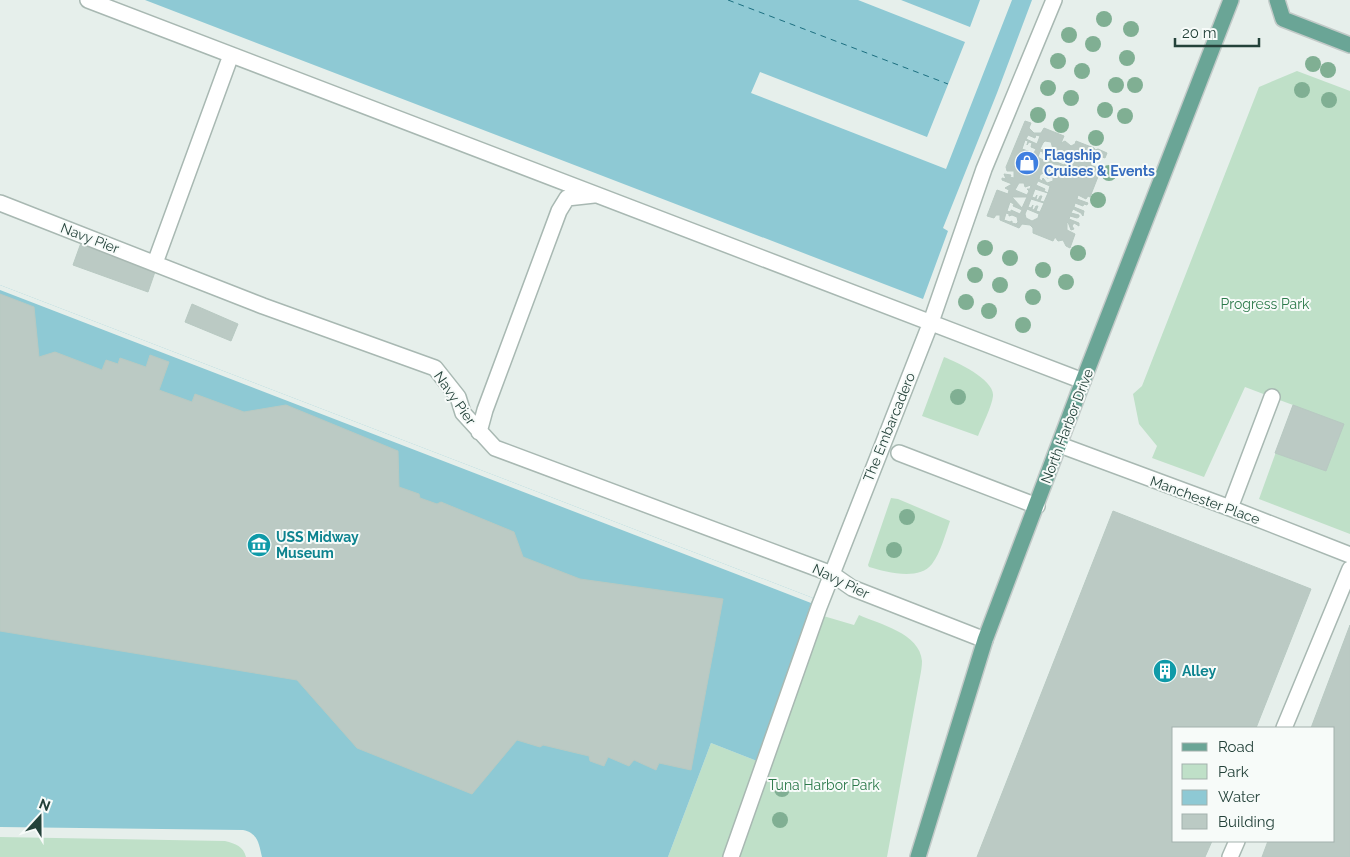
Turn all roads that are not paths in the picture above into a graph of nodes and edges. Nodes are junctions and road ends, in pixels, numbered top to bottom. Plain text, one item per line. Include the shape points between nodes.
1 (88, 0) edge
2 (1054, 0) edge
3 (1231, 0) edge
4 (1277, 0) edge
5 (1350, 45) edge
6 (231, 55) junction
7 (598, 195) junction
8 (0, 203) edge
9 (155, 263) junction
10 (931, 322) junction
11 (1083, 381) junction
12 (1272, 397) dead end
13 (479, 432) junction
14 (1060, 445) junction
15 (899, 453) dead end
16 (1037, 506) junction
17 (1230, 508) junction
18 (1350, 555) edge
19 (1350, 569) edge
20 (832, 574) junction
21 (986, 640) junction
22 (1284, 727) edge
23 (1236, 842) edge
24 (731, 857) edge
25 (918, 857) edge
26 (1230, 857) edge

1 - 6 street
2 - 10 street, The Embarcadero via 984,169
3 - 11 main road, North Harbor Drive
4 - 5 main road via 1283,19
6 - 7 street
6 - 9 street
7 - 10 street
7 - 13 street via 567,198 558,211
8 - 9 street, Navy Pier
9 - 13 street, Navy Pier via 435,368
10 - 11 street
10 - 20 street, The Embarcadero
11 - 14 main road, North Harbor Drive
12 - 17 street
13 - 20 street, Navy Pier via 495,448
14 - 16 main road, North Harbor Drive
14 - 17 street, Manchester Place
15 - 16 street
16 - 21 main road, North Harbor Drive
17 - 18 street, Manchester Place
19 - 22 street
20 - 21 street, Navy Pier via 852,588
20 - 24 street, The Embarcadero
21 - 25 main road, North Harbor Drive
23 - 26 street

